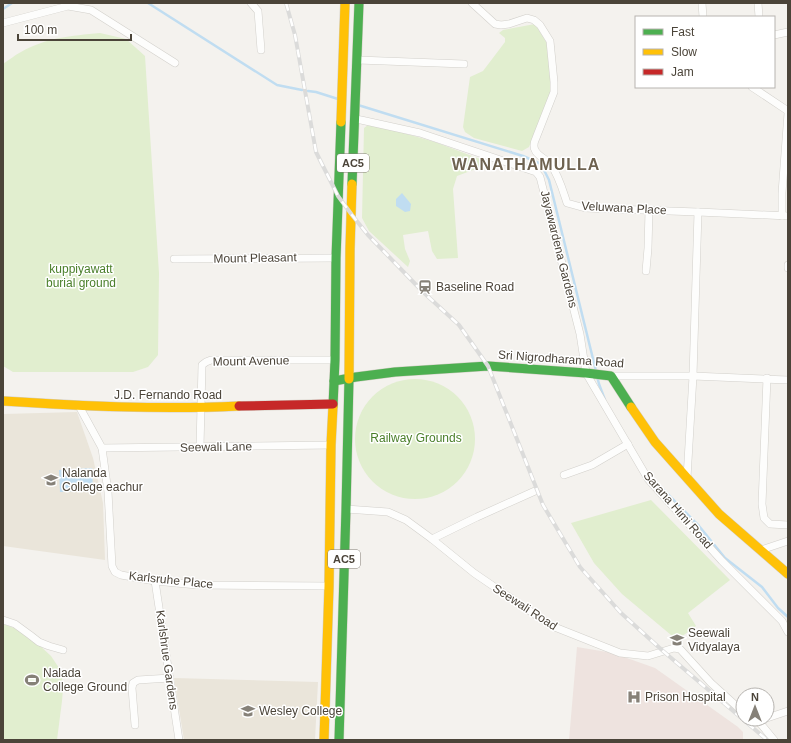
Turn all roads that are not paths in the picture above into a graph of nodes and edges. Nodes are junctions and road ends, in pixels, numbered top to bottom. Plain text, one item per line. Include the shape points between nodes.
1 (251, 3) edge
2 (345, 3) edge
3 (359, 3) edge
4 (472, 3) edge
5 (702, 3) edge
6 (758, 3) edge
7 (703, 16) edge
8 (759, 16) edge
9 (3, 23) edge
10 (788, 32) edge
11 (775, 36) edge
12 (261, 50) dead end
13 (358, 60) junction
14 (175, 63) dead end
15 (464, 64) dead end
16 (753, 88) edge
17 (788, 112) edge
18 (355, 119) junction
19 (649, 210) junction
20 (698, 212) junction
21 (785, 216) edge
22 (336, 258) junction
23 (174, 259) dead end
24 (646, 271) dead end
25 (334, 360) junction
26 (589, 373) junction
27 (608, 376) junction
28 (694, 376) junction
29 (767, 378) junction
30 (349, 379) junction
31 (788, 380) edge
32 (334, 381) junction
33 (3, 401) edge
34 (333, 404) junction
35 (79, 406) junction
36 (200, 408) junction
37 (628, 444) junction
38 (331, 445) junction
39 (200, 447) junction
40 (102, 448) junction
41 (564, 475) dead end
42 (687, 478) junction
43 (535, 491) dead end
44 (346, 509) junction
45 (788, 525) edge
46 (432, 539) junction
47 (788, 541) edge
48 (761, 550) junction
49 (788, 574) edge
50 (156, 580) junction
51 (329, 586) junction
52 (3, 620) edge
53 (788, 632) edge
54 (63, 650) dead end
55 (170, 678) junction
56 (735, 705) edge
57 (788, 710) edge
58 (775, 715) edge
59 (135, 725) dead end
60 (768, 727) edge
61 (179, 740) edge
62 (324, 740) edge
63 (339, 740) edge
64 (774, 740) edge

1 - 12 street via 258,11
2 - 22 main road, AC5
3 - 13 main road, AC5
4 - 19 street, Veluwana Place via 495,24 509,24 527,18 534,20 550,41 554,92 534,149 550,164 567,203 585,208
5 - 7 street
6 - 8 street
9 - 14 street via 68,6 91,10
10 - 11 street
13 - 15 street
13 - 18 main road, AC5
16 - 17 street
17 - 21 street via 782,192
18 - 26 street, Jayawardena Gardens via 420,133 536,172 540,178
18 - 30 main road, AC5
19 - 20 street, Veluwana Place
19 - 24 street
20 - 21 street, Veluwana Place
20 - 28 street
22 - 23 street, Mount Pleasant
22 - 25 main road, AC5
25 - 32 main road, AC5
25 - 36 street, Mount Avenue via 211,360 202,365
26 - 27 main road, Sri Nigrodharama Road
26 - 30 main road, Sri Nigrodharama Road via 488,366 394,372
26 - 37 street, Sarana Himi Road
27 - 28 street, Sri Nigrodharama Road
27 - 42 main road via 655,442
28 - 29 street, Sri Nigrodharama Road
28 - 42 street
29 - 31 street, Sri Nigrodharama Road
29 - 45 street via 762,504 764,518 770,524
30 - 32 main road, Sri Nigrodharama Road
30 - 44 main road, AC5
32 - 34 main road, AC5
33 - 35 main road, J.D. Fernando Road
34 - 36 main road, J.D. Fernando Road
34 - 38 main road, AC5
35 - 36 main road, J.D. Fernando Road
35 - 40 street, Karlsruhe Place
36 - 39 street, Mount Avenue
37 - 41 street via 592,465
37 - 53 street, Sarana Himi Road via 648,478 722,561 782,621
38 - 39 street, Seewali Lane
38 - 51 main road, AC5
39 - 40 street, Seewali Lane
40 - 50 street, Karlsruhe Place via 108,492 112,566 115,572 121,575
42 - 48 main road via 719,514
43 - 46 street
44 - 46 street, Seewali Road via 388,512 406,520
44 - 63 main road, AC5
46 - 56 street, Seewali Road via 474,573 552,626 620,653 648,656 674,648 680,649
47 - 48 street
48 - 49 main road
50 - 51 street, Karlsruhe Place via 197,584
50 - 55 street, Karlshrue Gardens
51 - 62 main road, AC5
52 - 54 street via 15,624 39,642
55 - 59 street via 138,680 133,684
55 - 61 street, Karlshrue Gardens
57 - 58 street
60 - 64 street

